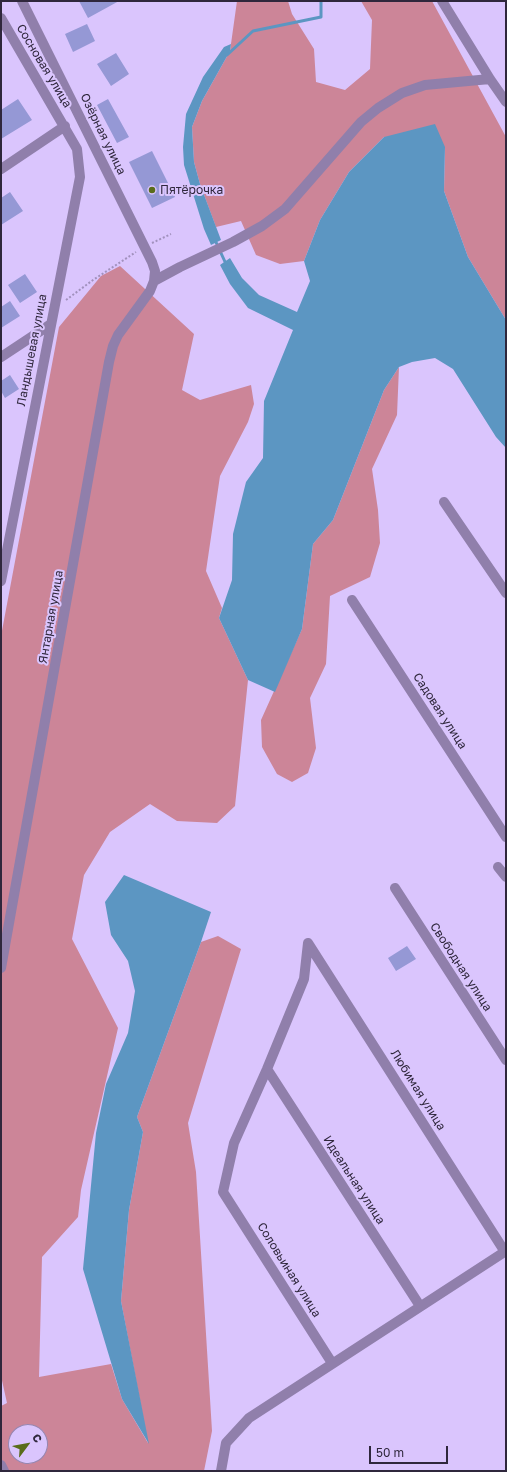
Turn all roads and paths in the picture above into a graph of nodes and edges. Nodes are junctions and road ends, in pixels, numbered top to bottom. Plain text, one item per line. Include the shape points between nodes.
1 (22, 1) edge
2 (442, 1) edge
3 (1, 18) edge
4 (490, 79) junction
5 (506, 102) edge
6 (65, 126) junction
7 (1, 169) edge
8 (171, 234) dead end
9 (144, 246) junction
10 (154, 281) junction
11 (53, 309) junction
12 (50, 324) junction
13 (1, 357) edge
14 (444, 502) dead end
15 (1, 579) edge
16 (506, 592) edge
17 (352, 600) dead end
18 (506, 837) edge
19 (498, 867) dead end
20 (506, 878) edge
21 (395, 888) dead end
22 (1, 968) edge
23 (506, 1060) edge
24 (267, 1068) junction
25 (505, 1251) edge
26 (420, 1306) junction
27 (332, 1363) junction
28 (1, 1465) edge
29 (4, 1471) edge
30 (221, 1471) edge

1 - 9 street, Озёрная улица
2 - 4 street
3 - 6 street, Сосновая улица
4 - 5 street
4 - 10 street via 425,85 402,93 361,122 285,209 262,226 233,242
6 - 7 street
6 - 11 street, Ландышевая улица via 77,149 80,177
8 - 9 path
9 - 10 street, Озёрная улица via 155,271
9 - 11 path
10 - 22 street, Янтарная улица via 112,346
11 - 12 street, Ландышевая улица
12 - 13 street
12 - 15 street, Ландышевая улица
14 - 16 street
17 - 18 street, Садовая улица
19 - 20 street
21 - 23 street, Свободная улица
24 - 25 street, Любимая улица via 304,979 308,943
24 - 26 street, Идеальная улица
24 - 27 street, Соловьиная улица via 234,1143 223,1192
25 - 26 street
26 - 27 street
27 - 30 street via 249,1418 226,1443
28 - 29 street

